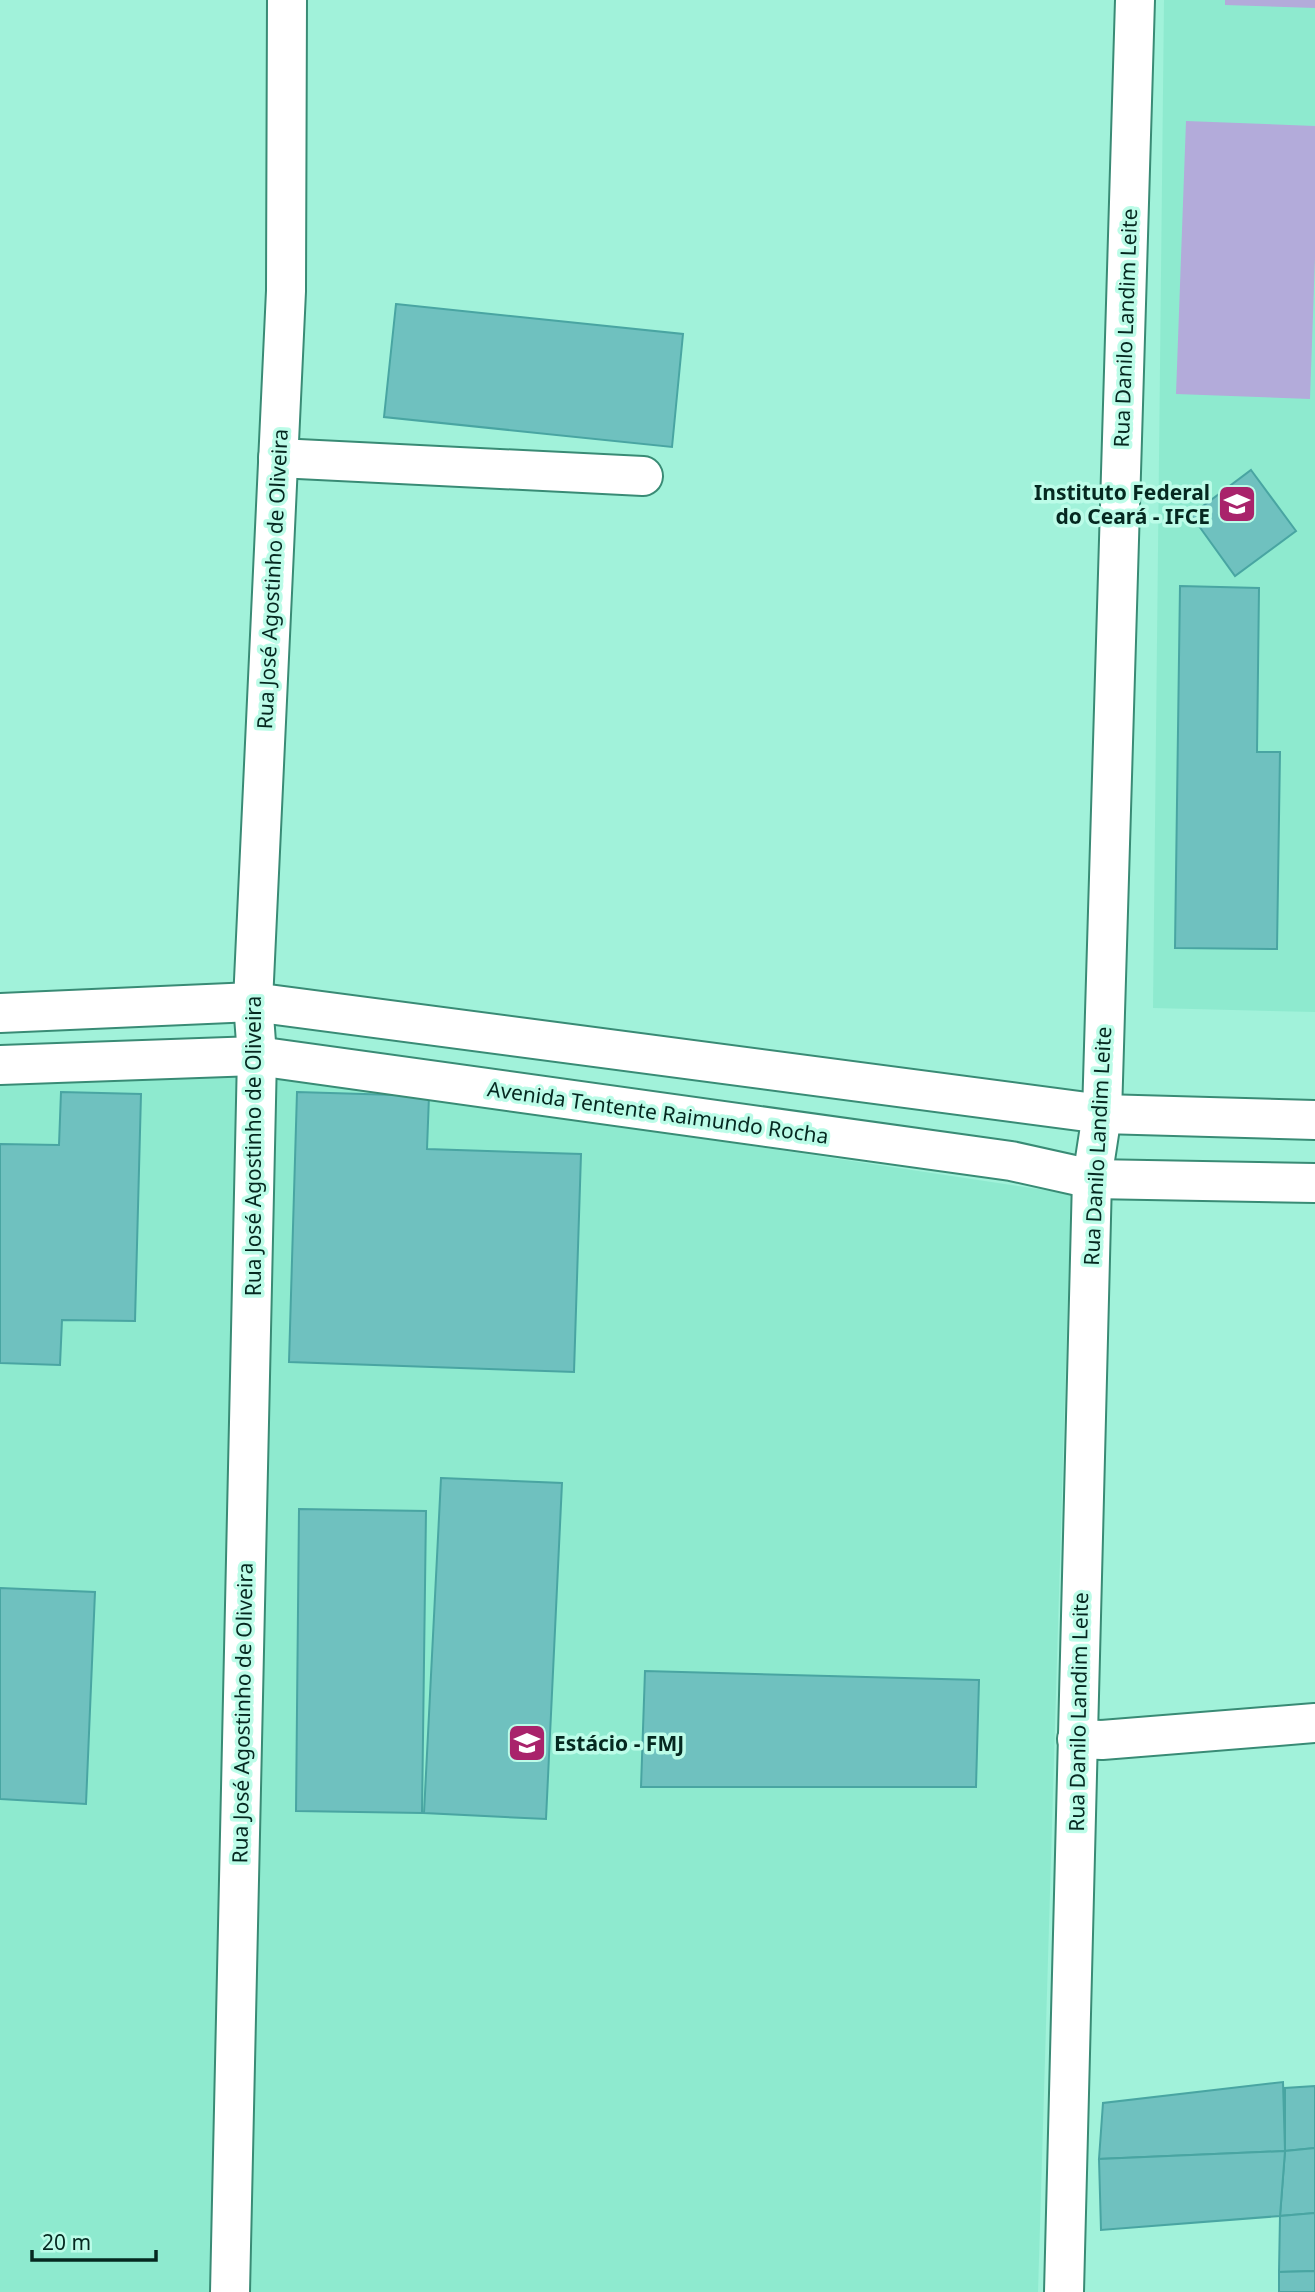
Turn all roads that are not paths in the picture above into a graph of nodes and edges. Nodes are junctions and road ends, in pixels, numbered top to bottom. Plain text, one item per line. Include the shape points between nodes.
1 (287, 0) edge
2 (1135, 0) edge
3 (278, 458) junction
4 (643, 476) dead end
5 (253, 1002) junction
6 (0, 1013) edge
7 (257, 1056) junction
8 (0, 1065) edge
9 (1102, 1114) junction
10 (1315, 1120) edge
11 (1092, 1179) junction
12 (1315, 1183) edge
13 (1315, 1723) edge
14 (1077, 1739) junction
15 (230, 2292) edge
16 (1064, 2292) edge

1 - 3 street, Rua José Agostinho de Oliveira via 286,291
2 - 9 street, Rua Danilo Landim Leite
3 - 4 street
3 - 5 street, Rua José Agostinho de Oliveira
5 - 6 street
5 - 7 street, Rua José Agostinho de Oliveira
5 - 9 street
7 - 8 street, Avenida Tentente Raimundo Rocha
7 - 11 street, Avenida Tentente Raimundo Rocha via 1011,1161
7 - 15 street, Rua José Agostinho de Oliveira
9 - 10 street
9 - 11 street, Rua Danilo Landim Leite
11 - 12 street, Avenida Tentente Raimundo Rocha
11 - 14 street, Rua Danilo Landim Leite
13 - 14 street
14 - 16 street, Rua Danilo Landim Leite

